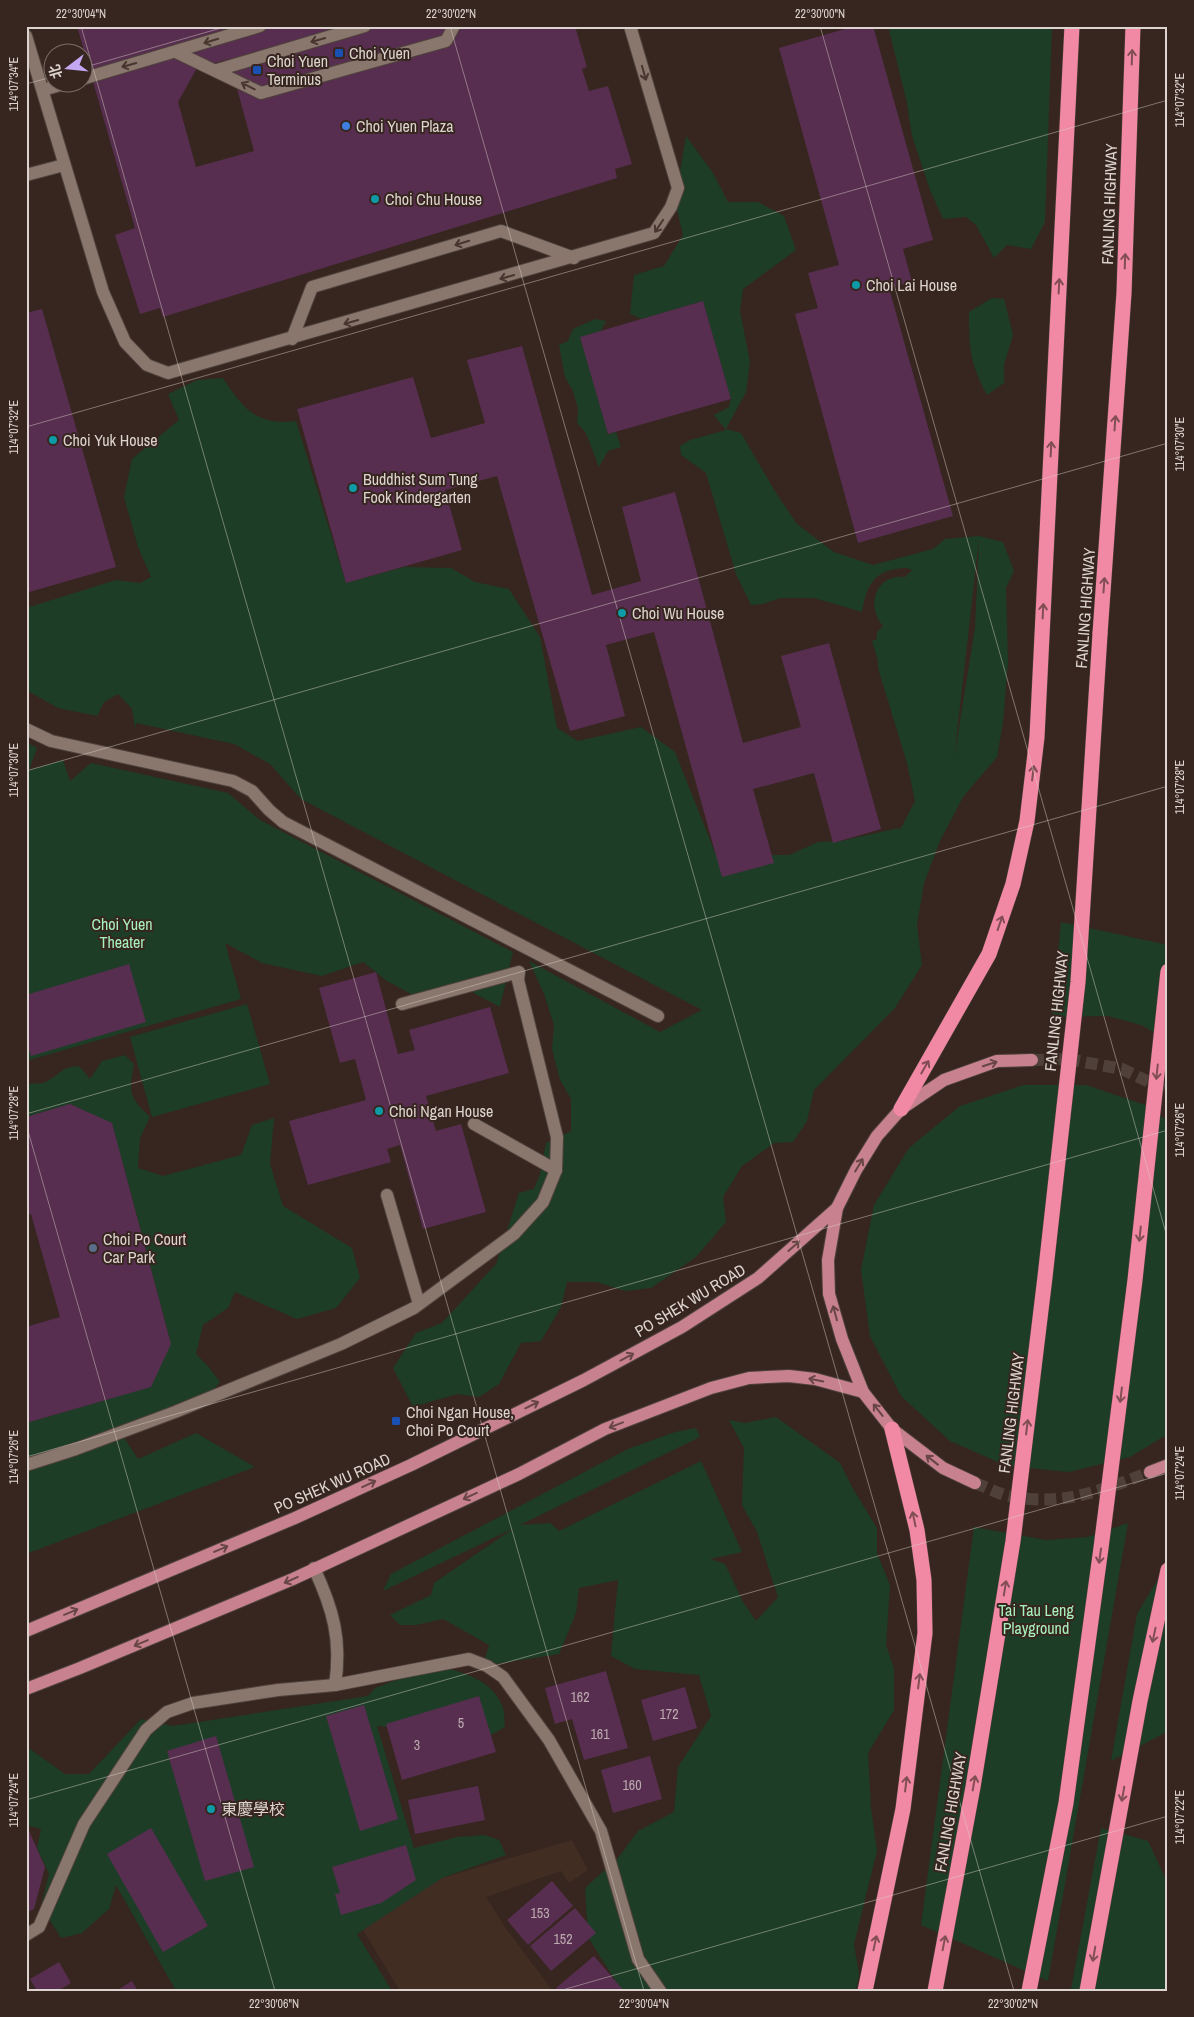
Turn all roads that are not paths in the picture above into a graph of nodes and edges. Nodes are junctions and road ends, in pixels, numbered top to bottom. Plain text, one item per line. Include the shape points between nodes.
1 (260, 26) edge
2 (365, 26) edge
3 (454, 26) edge
4 (630, 26) edge
5 (1072, 26) edge
6 (1133, 26) edge
7 (26, 36) edge
8 (176, 52) junction
9 (217, 70) junction
10 (92, 76) edge
11 (42, 87) edge
12 (44, 92) edge
13 (64, 165) junction
14 (26, 175) edge
15 (574, 258) junction
16 (292, 339) junction
17 (26, 729) edge
18 (1168, 971) edge
19 (402, 1004) dead end
20 (658, 1016) dead end
21 (1032, 1060) tunnel mouth
22 (901, 1109) junction
23 (474, 1124) dead end
24 (556, 1170) junction
25 (387, 1195) dead end
26 (838, 1208) junction
27 (419, 1304) junction
28 (864, 1392) junction
29 (892, 1429) junction
30 (26, 1465) edge
31 (1168, 1465) edge
32 (1150, 1472) tunnel mouth
33 (975, 1483) tunnel mouth
34 (314, 1568) junction
35 (1168, 1570) edge
36 (26, 1631) edge
37 (335, 1685) junction
38 (26, 1689) edge
39 (26, 1935) edge
40 (660, 1991) edge
41 (865, 1991) edge
42 (935, 1991) edge
43 (1029, 1991) edge
44 (1087, 1991) edge

1 -> 8 street
2 -> 9 street
3 -> 9 street via 446,42 261,93
4 -> 15 street via 678,188 672,207 654,233
22 -> 5 highway via 989,954 1013,884 1027,822 1037,737
42 -> 6 highway, FANLING HIGHWAY, bridge via 973,1786 1011,1550 1078,982 1124,293
7 - 11 street
8 - 9 street
8 -> 10 street
12 - 13 street
13 - 14 street
13 - 16 street via 103,292 125,342 147,365 168,373
15 -> 16 street
15 -> 16 street via 501,231 312,287
17 - 20 street via 51,741 233,780 252,791 283,822
18 -> 43 highway, bridge via 1135,1280 1101,1548 1066,1803
19 - 24 street via 519,972 518,980 557,1137
22 -> 21 main road via 944,1080 997,1061
26 -> 22 main road via 877,1136
23 - 24 street
24 - 27 street via 543,1202 514,1234
25 - 27 street
28 -> 26 main road via 842,1339 830,1294 828,1260
36 -> 26 main road, PO SHEK WU ROAD via 304,1514 584,1380 682,1327 758,1278
27 - 30 street via 314,1356 76,1450
29 -> 28 main road
28 -> 34 main road via 789,1376 749,1378 711,1388 605,1429 519,1474
33 -> 29 main road via 943,1468
41 -> 29 highway via 903,1809 925,1633 924,1580 916,1530
31 - 32 main road
34 - 37 street via 337,1630
34 -> 38 main road
35 -> 44 highway via 1140,1701
37 - 39 street via 193,1703 167,1712 146,1730 84,1824 39,1927
37 - 40 street via 469,1659 503,1677 549,1740 601,1832 638,1959

